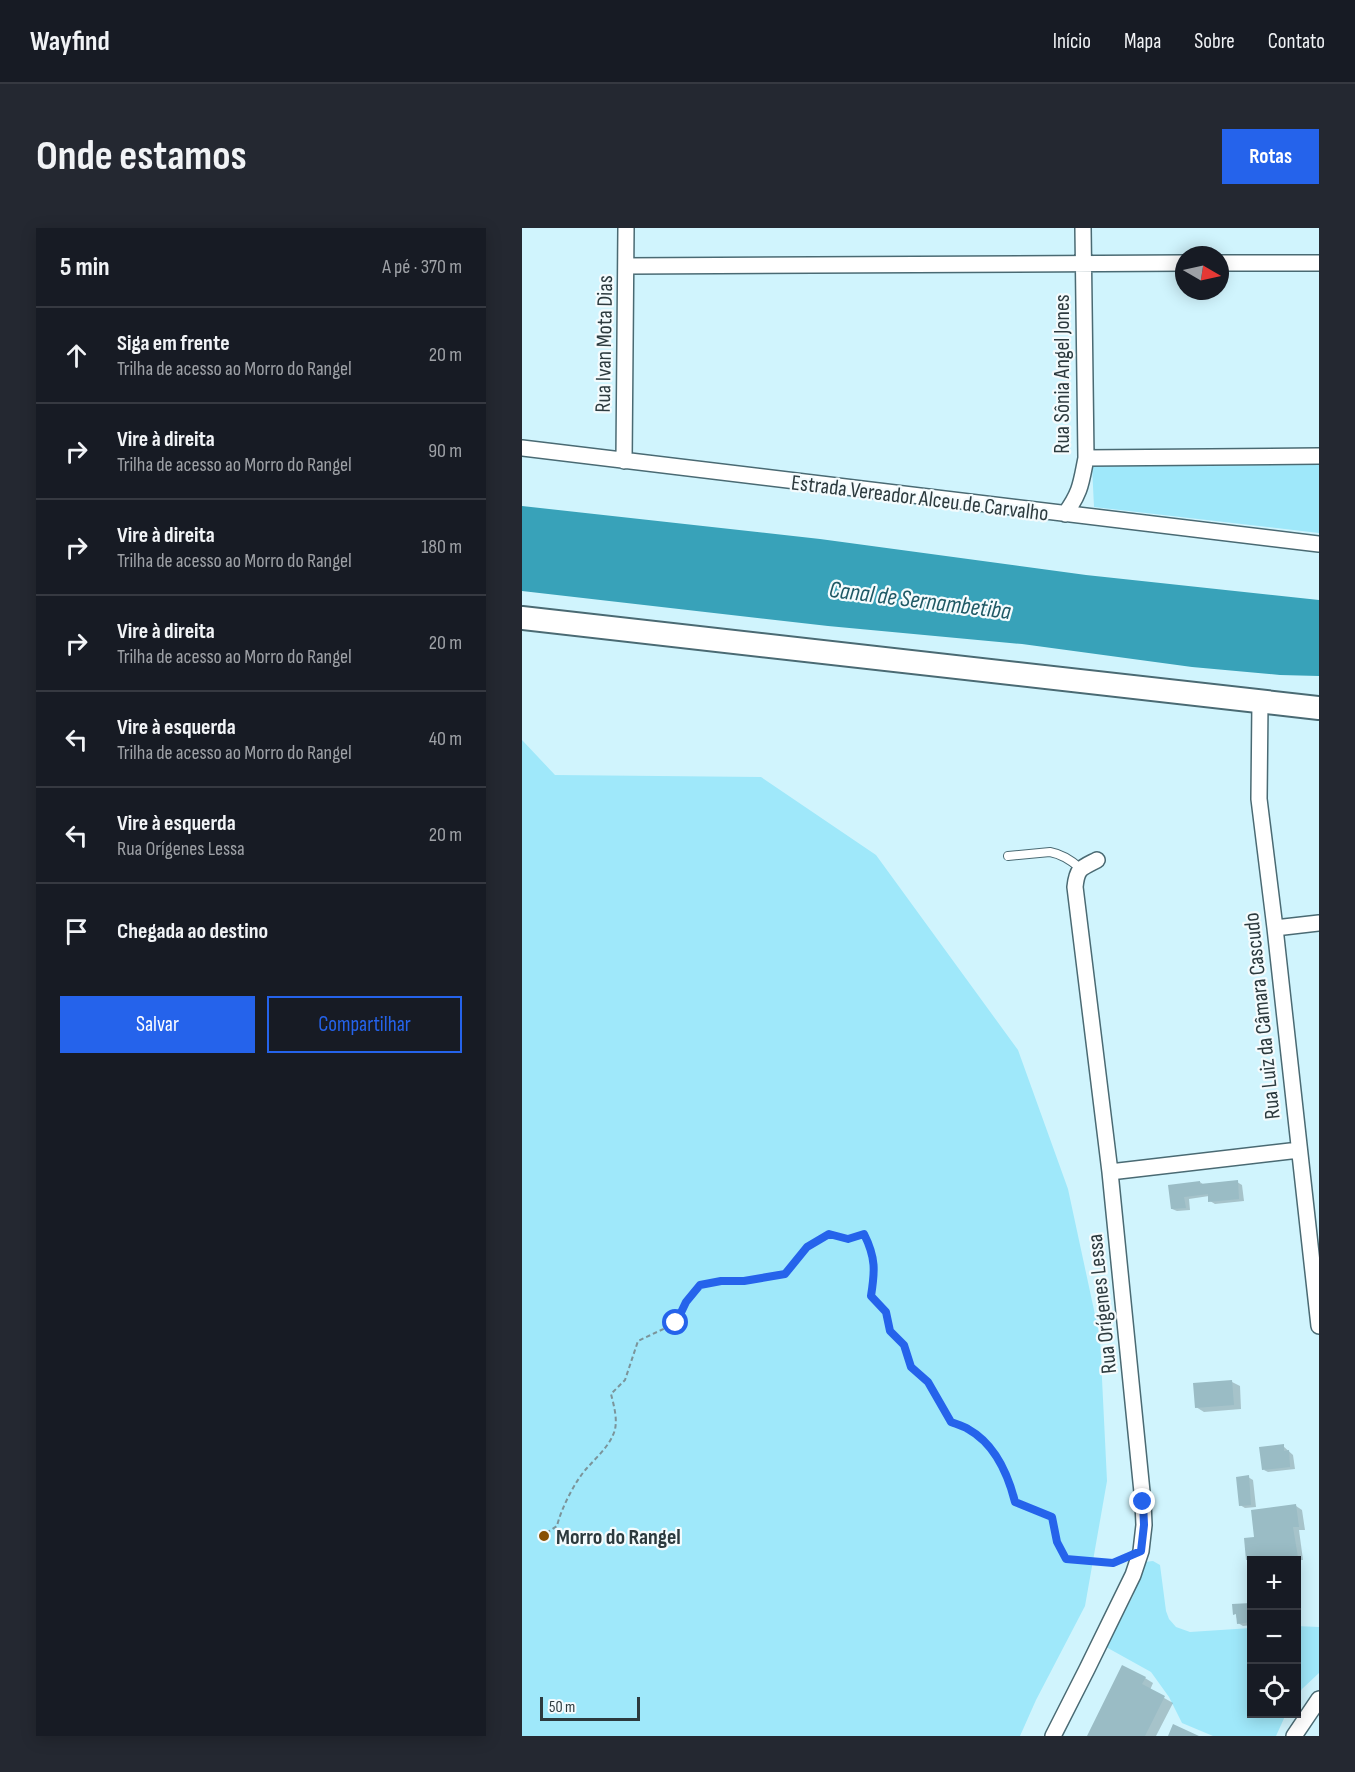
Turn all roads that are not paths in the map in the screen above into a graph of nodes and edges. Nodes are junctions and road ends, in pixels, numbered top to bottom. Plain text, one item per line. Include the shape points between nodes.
1 (626, 228) edge
2 (1083, 228) edge
3 (1083, 263) junction
4 (1175, 263) edge
5 (1229, 263) edge
6 (1319, 263) edge
7 (626, 266) junction
8 (522, 448) edge
9 (1319, 456) edge
10 (1086, 458) junction
11 (624, 461) junction
12 (1065, 514) junction
13 (1319, 544) edge
14 (522, 618) edge
15 (1260, 702) junction
16 (1319, 708) edge
17 (1008, 856) dead end
18 (1097, 860) dead end
19 (1080, 868) junction
20 (1319, 923) edge
21 (1275, 928) junction
22 (1299, 1150) junction
23 (1110, 1172) junction
24 (1316, 1264) edge
25 (1319, 1326) edge
26 (1319, 1699) edge
27 (1053, 1736) edge
28 (1294, 1736) edge

1 - 7 street, Rua Ivan Mota Dias
2 - 3 street, Rua Sônia Angel Jones
3 - 4 street
3 - 7 street
3 - 10 street, Rua Sônia Angel Jones
5 - 6 street
7 - 11 street, Rua Ivan Mota Dias
8 - 11 street, Estrada Vereador Alceu de Carvalho
9 - 10 street
10 - 12 street, Rua Sônia Angel Jones via 1081,488
11 - 12 street, Estrada Vereador Alceu de Carvalho
12 - 13 street, Estrada Vereador Alceu de Carvalho
14 - 15 street
15 - 16 street
15 - 21 street, Rua Luiz da Câmara Cascudo via 1258,799
17 - 19 lane via 1050,852
18 - 19 street
19 - 23 street, Rua Orígenes Lessa via 1076,887
20 - 21 street
21 - 22 street, Rua Luiz da Câmara Cascudo
22 - 23 street
22 - 24 street, Rua Luiz da Câmara Cascudo
23 - 27 street, Rua Orígenes Lessa via 1144,1525 1141,1551 1132,1575
24 - 25 street, Rua Luiz da Câmara Cascudo
26 - 28 street

